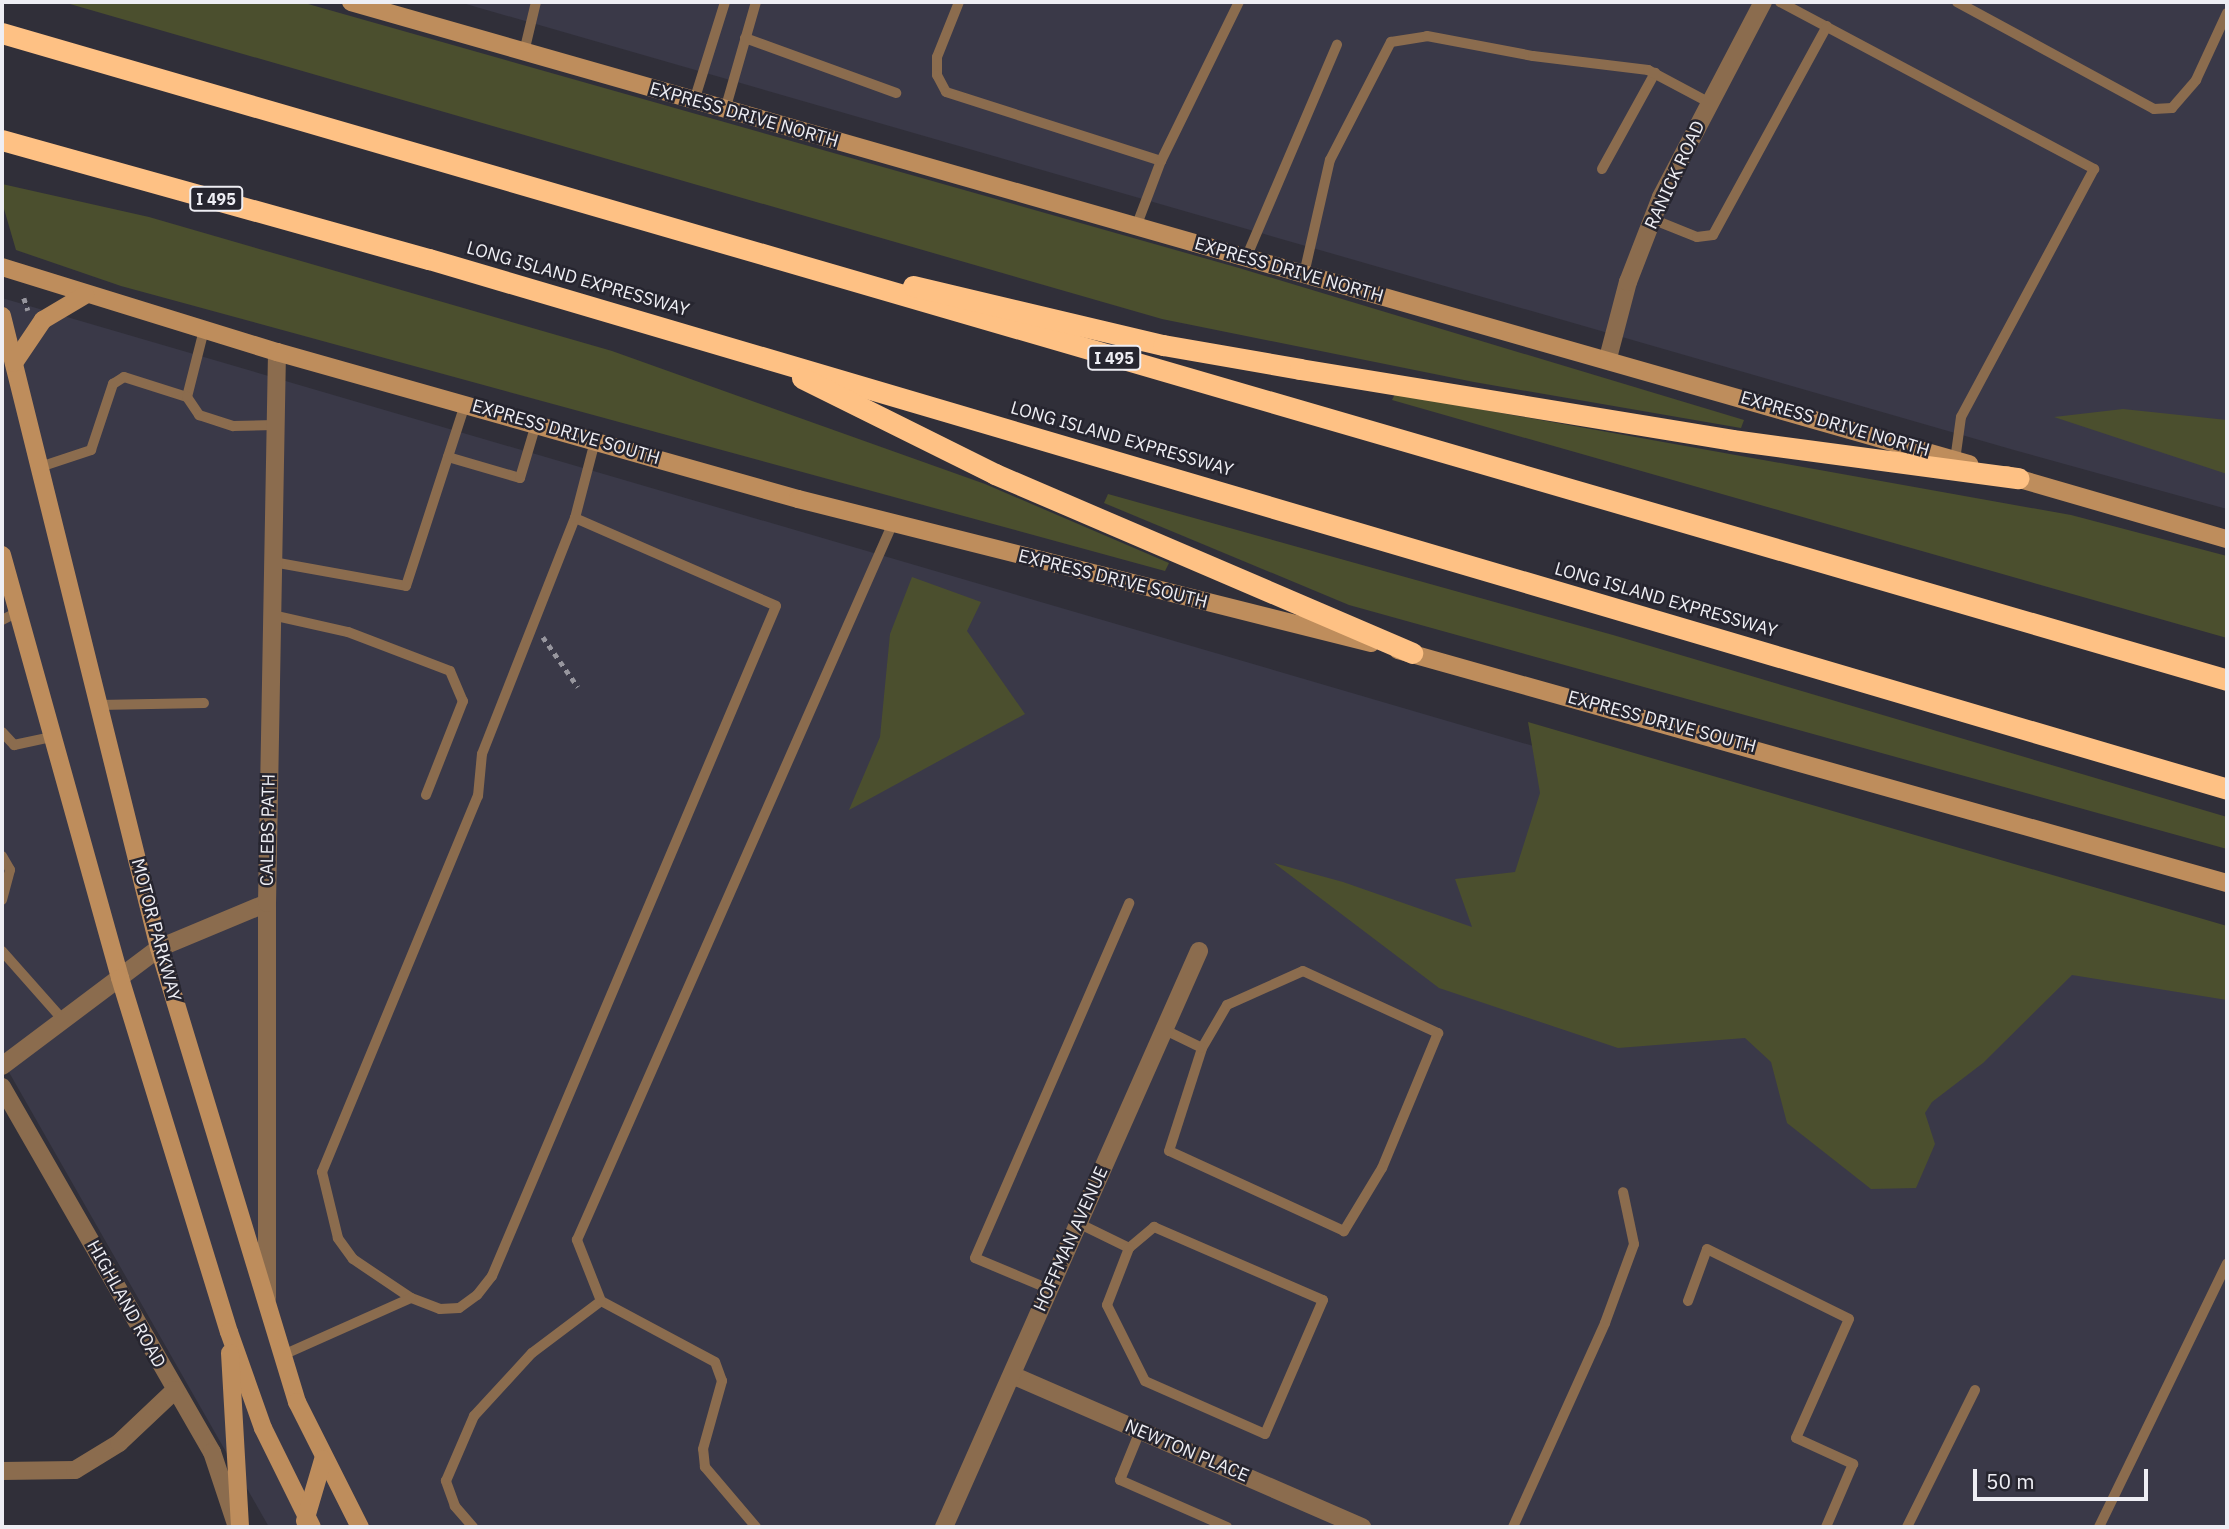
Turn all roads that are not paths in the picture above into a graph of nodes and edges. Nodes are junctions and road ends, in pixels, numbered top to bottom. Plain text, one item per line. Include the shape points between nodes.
1 (351, 2) edge
2 (536, 2) edge
3 (725, 2) edge
4 (756, 2) edge
5 (959, 2) edge
6 (1240, 2) edge
7 (1763, 2) edge
8 (1780, 2) edge
9 (1957, 2) edge
10 (2227, 13) edge
11 (1827, 26) junction
12 (2, 33) edge
13 (745, 38) junction
14 (1337, 45) dead end
15 (524, 52) junction
16 (1654, 73) junction
17 (897, 93) dead end
18 (694, 101) junction
19 (1710, 103) junction
20 (725, 110) junction
21 (2, 140) edge
22 (1161, 161) junction
23 (1602, 169) dead end
24 (1652, 219) junction
25 (658, 226) junction
26 (1136, 227) junction
27 (1246, 258) junction
28 (2, 267) edge
29 (1304, 274) junction
30 (85, 295) junction
31 (2, 316) edge
32 (204, 330) junction
33 (276, 352) junction
34 (766, 358) junction
35 (1608, 358) junction
36 (14, 363) junction
37 (187, 397) junction
38 (465, 404) junction
39 (536, 424) junction
40 (275, 425) junction
41 (596, 441) junction
42 (448, 457) junction
43 (1955, 460) junction
44 (40, 467) junction
45 (2018, 478) junction
46 (575, 518) junction
47 (893, 523) junction
48 (2227, 539) edge
49 (2, 555) edge
50 (273, 562) junction
51 (272, 615) junction
52 (10, 616) edge
53 (1412, 653) junction
54 (2227, 680) edge
55 (204, 704) dead end
56 (99, 705) junction
57 (2, 732) edge
58 (52, 737) junction
59 (2227, 789) edge
60 (426, 795) dead end
61 (2, 856) edge
62 (2227, 883) edge
63 (2, 900) edge
64 (267, 903) junction
65 (1129, 903) dead end
66 (159, 948) junction
67 (2, 951) edge
68 (1199, 951) dead end
69 (120, 978) junction
70 (63, 1020) junction
71 (1163, 1029) junction
72 (1202, 1048) junction
73 (2, 1066) edge
74 (2, 1087) edge
75 (1622, 1192) dead end
76 (1078, 1223) junction
77 (1129, 1248) junction
78 (2227, 1263) edge
79 (1049, 1289) junction
80 (411, 1297) junction
81 (601, 1301) junction
82 (1689, 1301) dead end
83 (267, 1308) junction
84 (229, 1332) junction
85 (283, 1355) junction
86 (1012, 1375) junction
87 (174, 1390) junction
88 (1975, 1390) dead end
89 (1140, 1431) junction
90 (323, 1460) junction
91 (2, 1471) edge
92 (1331, 1521) edge
93 (307, 1524) edge
94 (239, 1527) edge
95 (360, 1527) edge
96 (473, 1527) edge
97 (756, 1527) edge
98 (944, 1527) edge
99 (1227, 1527) edge
100 (1362, 1527) edge
101 (1513, 1527) edge
102 (1826, 1527) edge
103 (1906, 1527) edge
104 (2099, 1527) edge

1 - 15 main road, EXPRESS DRIVE NORTH
2 - 15 lane
3 - 18 lane
4 - 13 lane
5 - 22 lane via 937,57 937,75 946,92
6 - 22 lane
7 - 19 street, RANICK ROAD
8 - 11 lane
9 - 10 lane via 2154,109 2172,108 2196,80
11 - 24 lane via 1713,235 1697,237
11 - 43 lane via 2094,169 1961,417
12 - 25 highway, I 495
13 - 17 lane
13 - 20 lane
14 - 27 lane
15 - 18 main road, EXPRESS DRIVE NORTH
16 - 19 lane
16 - 23 lane
16 - 29 lane via 1427,36 1391,42 1330,160
18 - 20 main road, EXPRESS DRIVE NORTH
19 - 24 street, RANICK ROAD
20 - 26 main road, EXPRESS DRIVE NORTH
21 - 34 highway, LONG ISLAND EXPRESSWAY / I 495
22 - 26 lane
24 - 35 street, RANICK ROAD via 1628,282
25 - 45 highway via 1163,345 1732,440
25 - 54 highway, I 495
26 - 27 main road, EXPRESS DRIVE NORTH
27 - 29 main road, EXPRESS DRIVE NORTH
28 - 30 main road, EXPRESS DRIVE SOUTH
29 - 35 main road, EXPRESS DRIVE NORTH
30 - 32 main road, EXPRESS DRIVE SOUTH
30 - 36 main road via 43,320
31 - 36 main road, MOTOR PARKWAY
32 - 33 main road, EXPRESS DRIVE SOUTH
32 - 37 lane
33 - 38 main road, EXPRESS DRIVE SOUTH
33 - 40 street, CALEBS PATH
34 - 53 highway via 861,411 995,474
34 - 59 highway, LONG ISLAND EXPRESSWAY / I 495
35 - 43 main road, EXPRESS DRIVE NORTH
36 - 44 main road, MOTOR PARKWAY
37 - 40 lane via 199,415 233,426
37 - 44 lane via 124,377 113,384 91,450
38 - 39 main road, EXPRESS DRIVE SOUTH
38 - 42 lane
39 - 41 main road, EXPRESS DRIVE SOUTH
39 - 42 lane via 520,478
40 - 50 street, CALEBS PATH
41 - 46 lane
41 - 47 main road, EXPRESS DRIVE SOUTH
42 - 50 lane via 406,586
43 - 45 main road, EXPRESS DRIVE NORTH
44 - 56 main road, MOTOR PARKWAY
45 - 48 main road, EXPRESS DRIVE NORTH
46 - 80 lane via 482,754 478,796 322,1172 338,1238 353,1259
46 - 80 lane via 776,606 492,1276 459,1308 440,1309
47 - 53 main road, EXPRESS DRIVE SOUTH
47 - 81 lane via 577,1240
49 - 52 main road
50 - 51 street, CALEBS PATH
51 - 60 lane via 348,632 450,671 463,701
51 - 64 street, CALEBS PATH
52 - 58 main road
53 - 62 main road, EXPRESS DRIVE SOUTH
55 - 56 lane
56 - 66 main road, MOTOR PARKWAY
57 - 58 lane via 14,745
58 - 69 main road
61 - 63 lane via 10,870
64 - 66 street
64 - 83 street, CALEBS PATH
65 - 79 lane via 975,1258
66 - 69 street
66 - 83 main road, MOTOR PARKWAY
67 - 70 lane
68 - 71 street, HOFFMAN AVENUE
69 - 70 street
69 - 84 main road
70 - 73 street
71 - 72 lane
71 - 76 street, HOFFMAN AVENUE
72 - 72 lane via 1227,1005 1303,971 1438,1033 1382,1168 1344,1231 1169,1151
74 - 87 street, HIGHLAND ROAD
75 - 101 lane via 1634,1244 1605,1323
76 - 77 lane
76 - 79 street, HOFFMAN AVENUE
77 - 77 lane via 1154,1227 1323,1300 1265,1434 1145,1381 1107,1305
78 - 104 lane
79 - 86 street, HOFFMAN AVENUE
80 - 85 lane
81 - 96 lane via 532,1353 474,1416 446,1481 455,1506
81 - 97 lane via 715,1362 722,1381 703,1449 705,1467
82 - 102 lane via 1707,1249 1849,1319 1796,1438 1853,1464
83 - 85 main road, MOTOR PARKWAY
84 - 93 main road via 263,1428
84 - 94 main road
85 - 90 main road, MOTOR PARKWAY via 297,1402
86 - 89 street, NEWTON PLACE
86 - 98 street, HOFFMAN AVENUE
87 - 91 street via 119,1443 75,1470
87 - 94 street, HIGHLAND ROAD via 212,1452
88 - 103 lane
89 - 92 street, NEWTON PLACE
89 - 99 lane via 1120,1480
90 - 93 main road
90 - 95 main road, MOTOR PARKWAY
92 - 100 street, NEWTON PLACE

